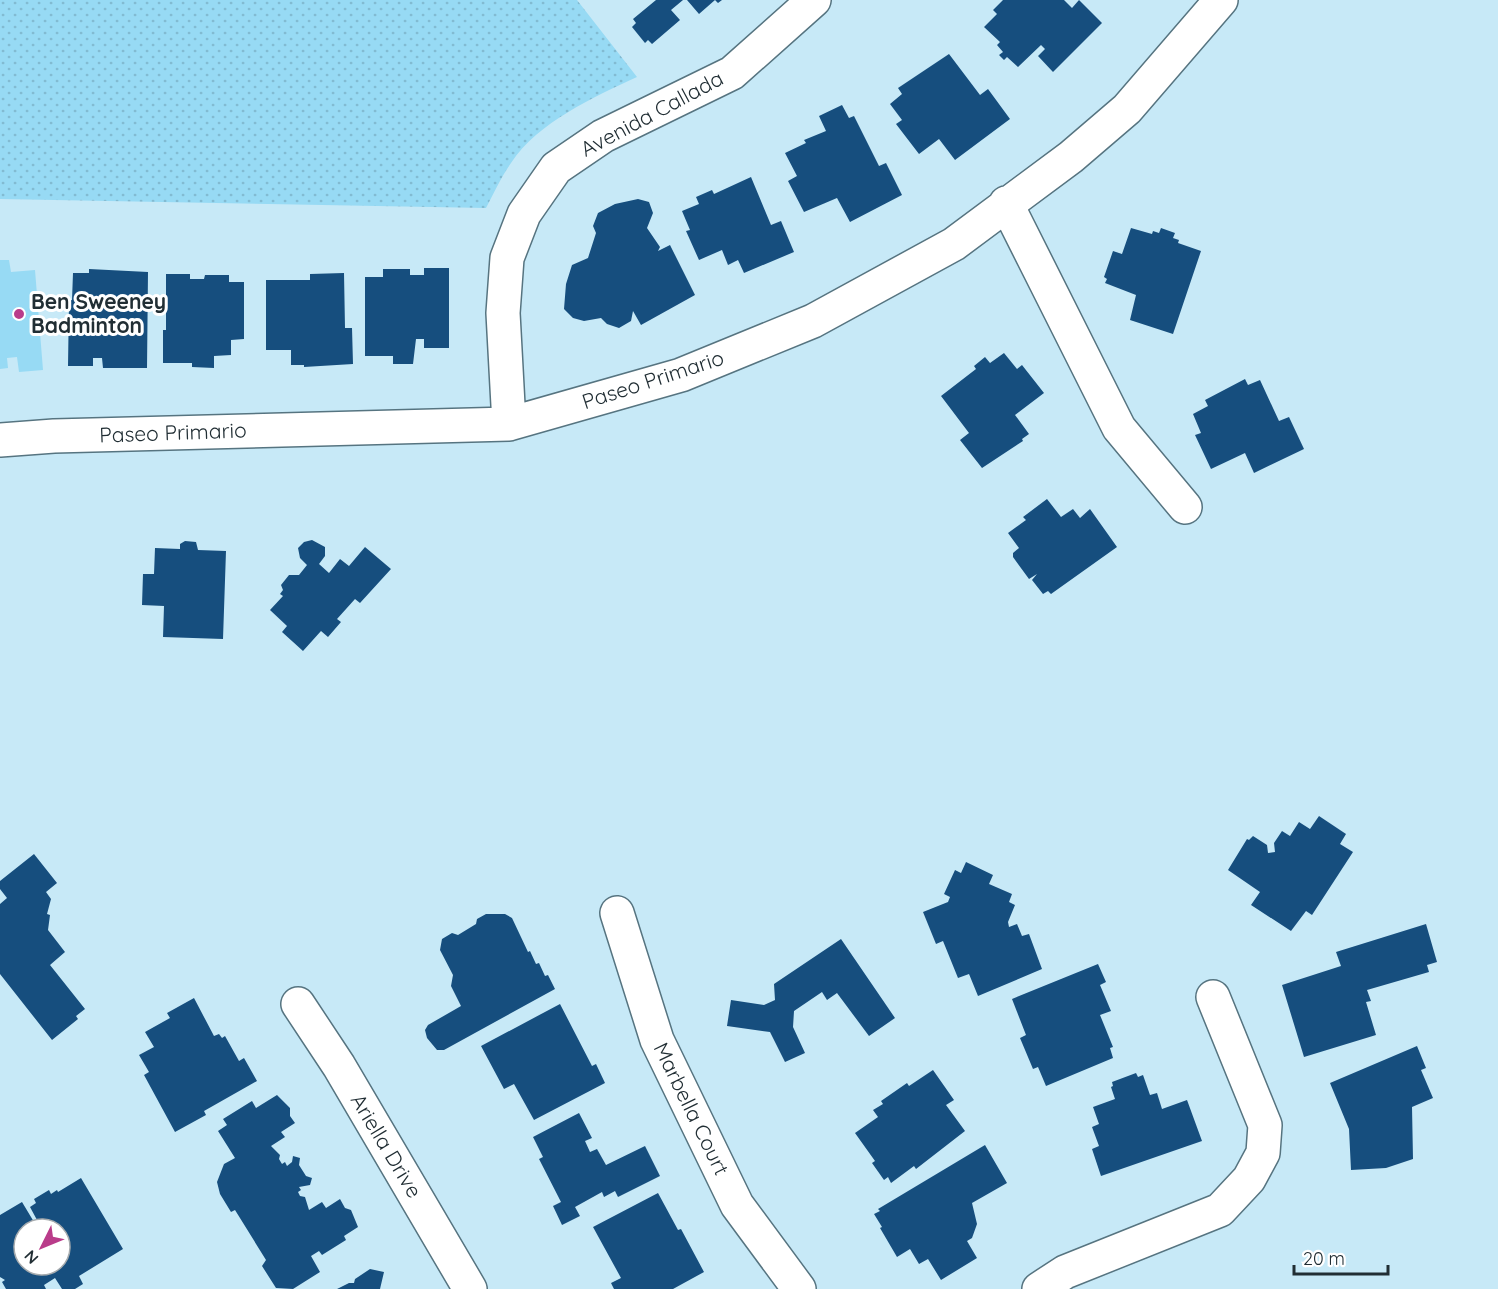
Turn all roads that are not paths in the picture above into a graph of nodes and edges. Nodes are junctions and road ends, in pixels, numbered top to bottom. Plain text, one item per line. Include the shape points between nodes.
1 (814, 0) edge
2 (1221, 0) edge
3 (1006, 203) junction
4 (509, 424) junction
5 (0, 440) edge
6 (1185, 507) dead end
7 (617, 913) dead end
8 (1213, 997) dead end
9 (298, 1004) dead end
10 (470, 1289) edge
11 (799, 1289) edge
12 (1039, 1289) edge

1 - 4 street, Avenida Callada via 732,73 603,136 556,168 524,214 507,258 503,313
2 - 3 street, Paseo Primario via 1127,109 1071,157
3 - 4 street, Paseo Primario via 954,244 813,321 681,375
3 - 6 street via 1119,428
4 - 5 street, Paseo Primario
7 - 11 street, Marbella Court via 657,1040 737,1205
8 - 12 street via 1265,1125 1263,1153 1250,1179 1220,1210 1065,1272
9 - 10 street, Ariella Drive via 339,1066

